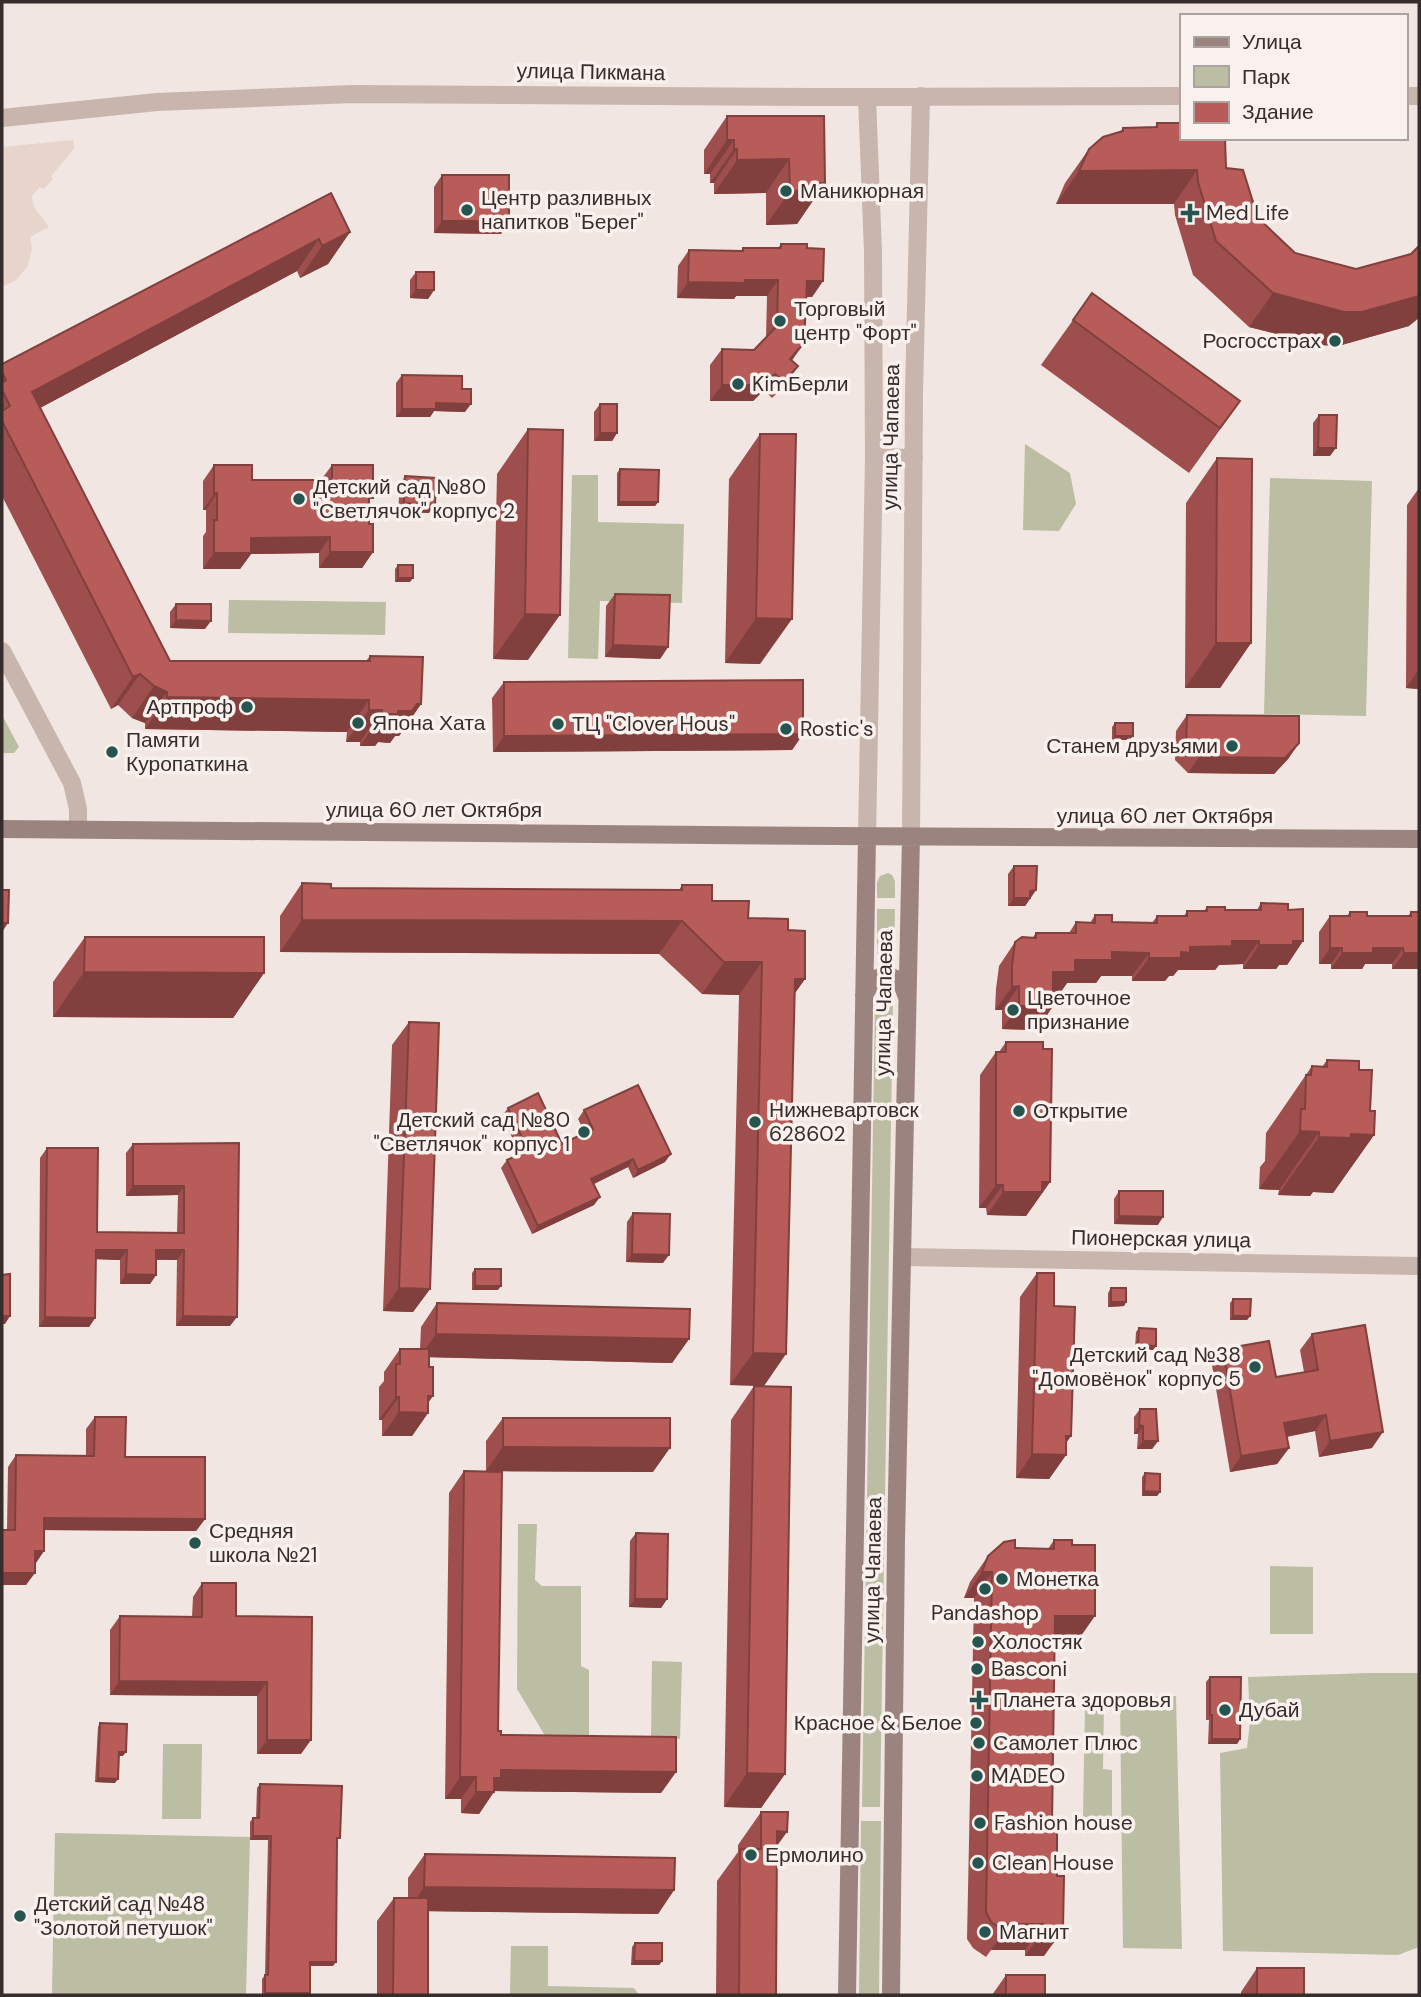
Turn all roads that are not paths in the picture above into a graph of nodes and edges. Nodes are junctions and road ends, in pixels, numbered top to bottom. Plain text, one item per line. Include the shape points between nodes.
1 (921, 96) junction
2 (1180, 96) edge
3 (867, 97) junction
4 (2, 118) edge
5 (874, 457) junction
6 (914, 458) junction
7 (2, 651) edge
8 (2, 829) edge
9 (78, 829) junction
10 (867, 836) junction
11 (911, 837) junction
12 (1419, 839) edge
13 (863, 996) junction
14 (907, 997) junction
15 (902, 1256) junction
16 (1419, 1266) edge
17 (847, 1995) edge
18 (891, 1995) edge

1 - 2 street, улица Пикмана
1 - 3 street, улица Пикмана
1 - 6 street, улица Чапаева
3 - 4 street, улица Пикмана via 275,96
3 - 5 street, улица Чапаева
5 - 6 street
5 - 10 street, улица Чапаева
6 - 11 street, улица Чапаева
7 - 9 street via 72,783
8 - 9 main road, улица 60 лет Октября
9 - 10 main road, улица 60 лет Октября
10 - 11 main road, улица 60 лет Октября
10 - 13 main road, улица Чапаева
11 - 12 main road, улица 60 лет Октября
11 - 14 main road, улица Чапаева
13 - 14 main road via 873,980 885,975 901,981
13 - 17 main road, улица Чапаева
14 - 15 main road, улица Чапаева
15 - 16 street, Пионерская улица
15 - 18 main road, улица Чапаева

